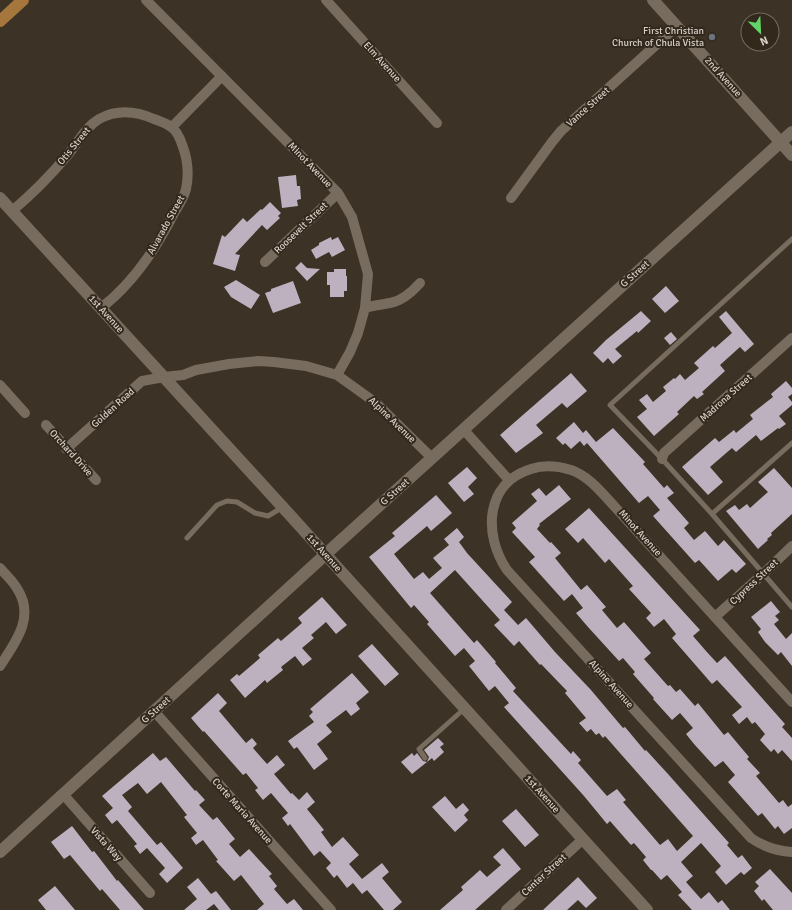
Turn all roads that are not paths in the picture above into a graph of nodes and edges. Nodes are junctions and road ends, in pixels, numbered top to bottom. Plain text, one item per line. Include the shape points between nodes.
1 (23, 0) edge
2 (146, 0) edge
3 (326, 0) edge
4 (652, 0) edge
5 (0, 21) edge
6 (677, 26) junction
7 (222, 76) junction
8 (437, 123) dead end
9 (172, 127) junction
10 (792, 132) edge
11 (782, 142) junction
12 (792, 155) edge
13 (338, 193) junction
14 (0, 198) edge
15 (511, 198) dead end
16 (12, 211) junction
17 (792, 239) edge
18 (265, 262) dead end
19 (420, 283) dead end
20 (101, 308) junction
21 (364, 308) junction
22 (792, 338) edge
23 (337, 375) junction
24 (164, 377) junction
25 (0, 385) edge
26 (25, 413) dead end
27 (46, 425) dead end
28 (464, 430) junction
29 (792, 443) edge
30 (66, 449) junction
31 (432, 458) junction
32 (662, 459) junction
33 (96, 480) dead end
34 (509, 480) junction
35 (282, 507) junction
36 (712, 514) junction
37 (187, 538) dead end
38 (792, 546) edge
39 (325, 555) junction
40 (0, 568) edge
41 (764, 573) junction
42 (792, 607) edge
43 (716, 616) junction
44 (0, 666) edge
45 (792, 702) edge
46 (464, 708) junction
47 (154, 711) junction
48 (425, 758) dead end
49 (63, 794) junction
50 (583, 839) junction
51 (0, 852) edge
52 (792, 852) edge
53 (150, 893) dead end
54 (331, 910) edge
55 (506, 910) edge
56 (647, 910) edge

1 - 5 main road
2 - 7 street, Minot Avenue
3 - 8 street, Elm Avenue
4 - 6 street, 2nd Avenue
6 - 11 street, 2nd Avenue
6 - 15 street, Vance Street via 561,131
7 - 9 street
7 - 13 street, Minot Avenue
9 - 16 street, Otis Street via 144,114 130,112 115,113 99,119 83,133 51,174
9 - 20 street, Alvarado Street via 182,144 188,164 184,196 148,258 116,296
10 - 11 street, G Street
11 - 12 street, 2nd Avenue
11 - 28 street, G Street
13 - 18 street, Roosevelt Street
13 - 21 street, Minot Avenue via 352,217 368,274
14 - 16 street, 1st Avenue
16 - 20 street, 1st Avenue
17 - 32 lane via 610,405
19 - 21 street via 410,293 392,303
20 - 24 street, 1st Avenue
21 - 23 street, Minot Avenue via 358,333
22 - 32 street, Madrona Street via 664,453
23 - 24 street, Alpine Avenue via 299,365 258,361
23 - 31 street, Alpine Avenue via 376,403
24 - 30 street, Golden Road via 142,381
24 - 35 street, 1st Avenue
25 - 26 street
27 - 30 street, Orchard Drive
28 - 31 street, G Street
28 - 34 street
29 - 36 lane
30 - 33 street, Orchard Drive
31 - 39 street, G Street
32 - 36 lane
34 - 43 street, Minot Avenue via 521,472 544,466 571,470 586,478
34 - 52 street, Alpine Avenue via 498,496 491,523 496,553 507,570 751,838 774,850
35 - 37 lane via 268,516 255,513 237,502 227,501 217,505
35 - 39 street, 1st Avenue
36 - 41 lane
38 - 41 street, Cypress Street
39 - 46 street, 1st Avenue
39 - 47 street, G Street
40 - 44 street via 19,590 25,611 21,633
41 - 42 lane
41 - 43 street, Cypress Street
43 - 45 street, Minot Avenue
46 - 48 lane via 419,749
46 - 50 street, 1st Avenue
47 - 49 street, G Street
47 - 54 street, Corte Maria Avenue
49 - 51 street, G Street
49 - 53 street, Vista Way
50 - 55 street, Center Street
50 - 56 street, 1st Avenue

